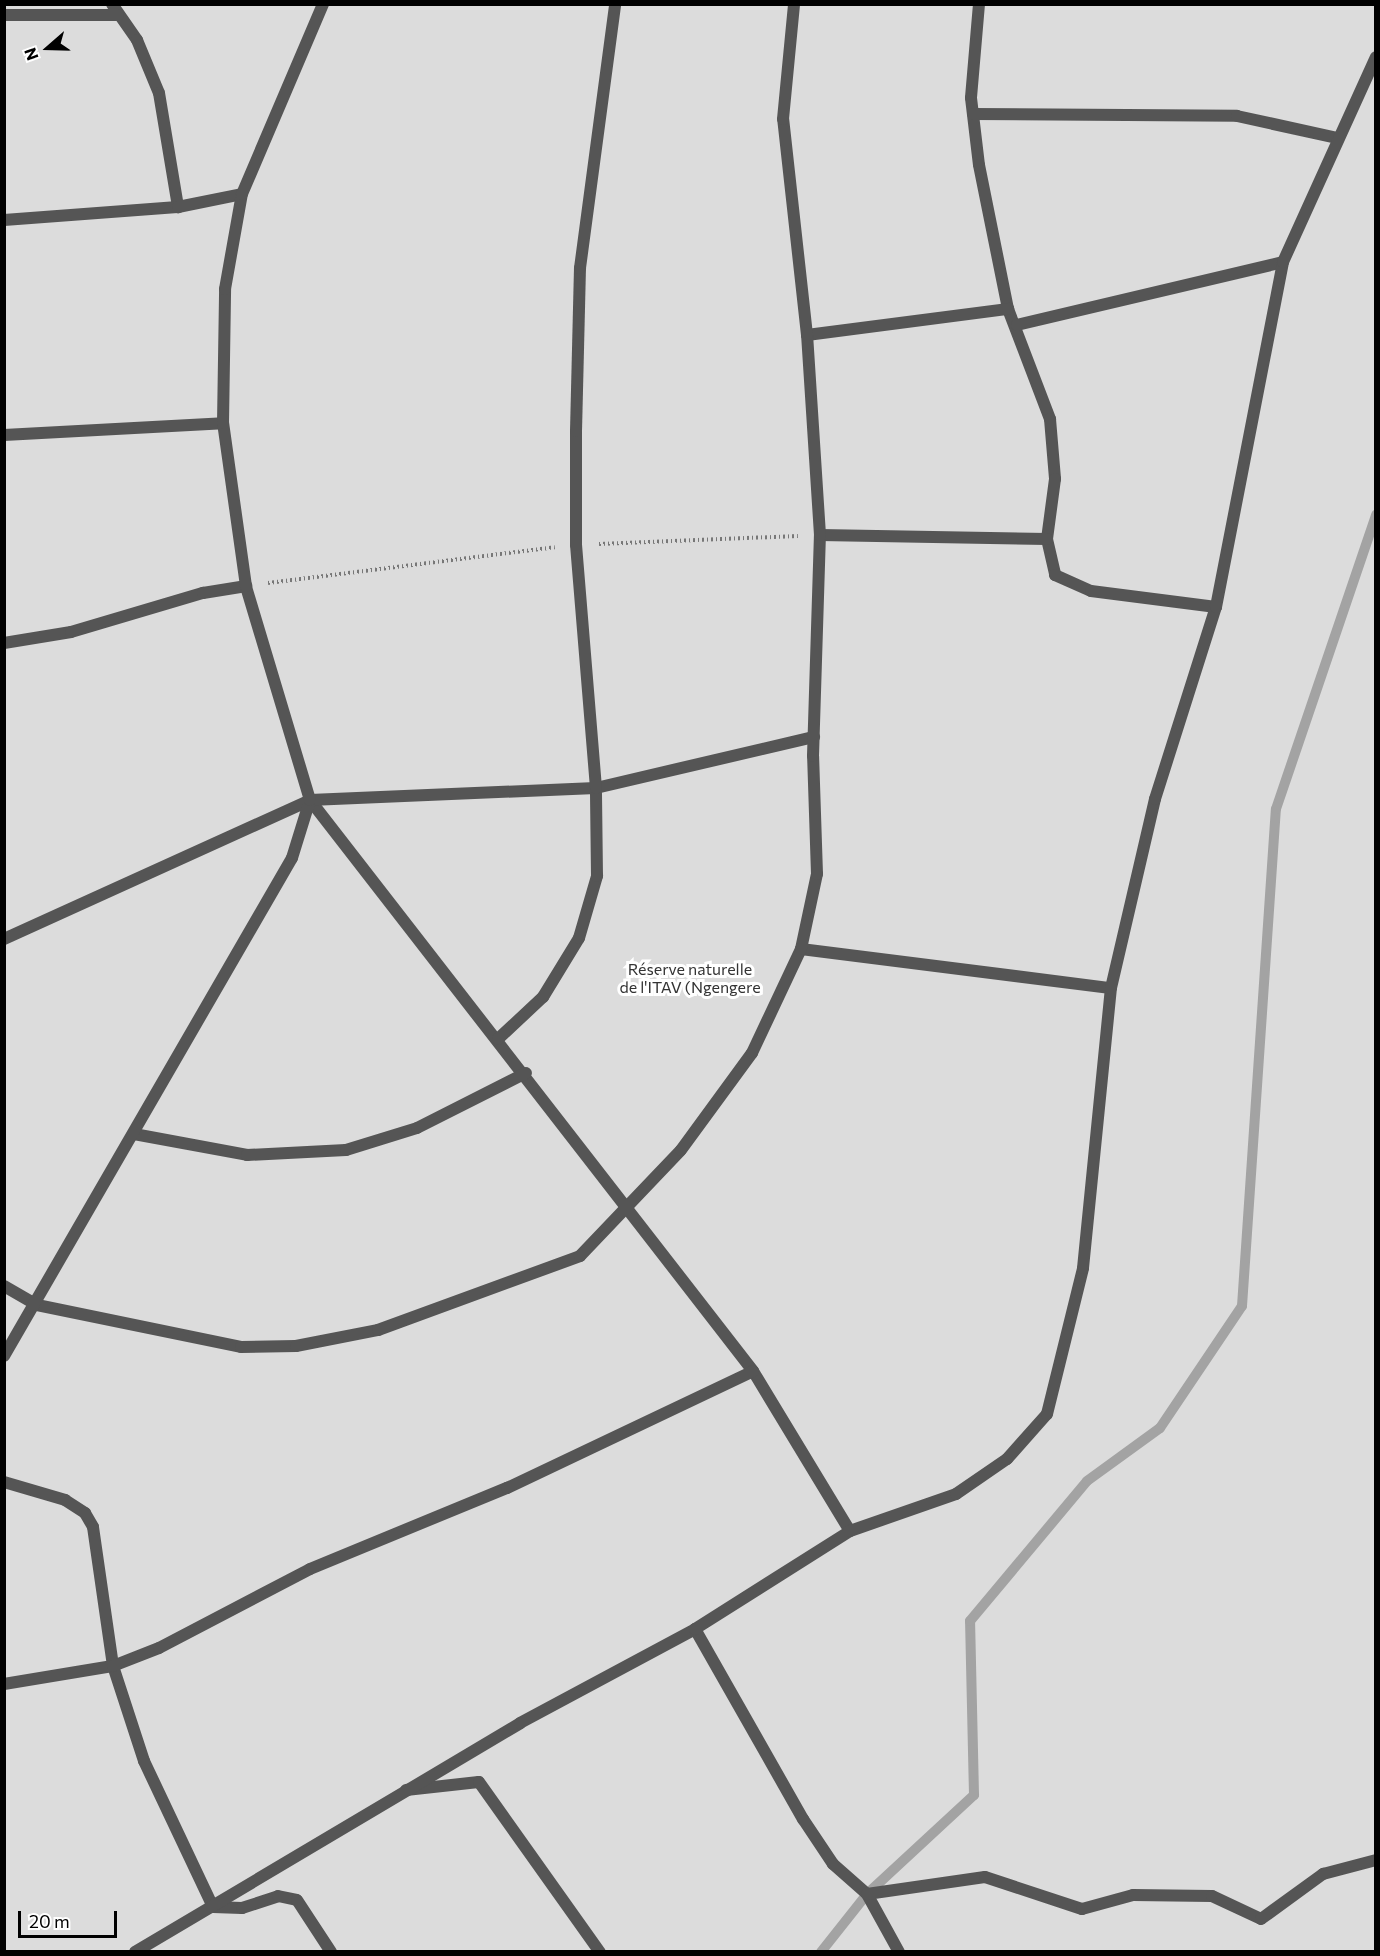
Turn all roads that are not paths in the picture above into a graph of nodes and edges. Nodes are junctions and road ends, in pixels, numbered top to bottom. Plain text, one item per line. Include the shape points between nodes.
1 (323, 4) edge
2 (615, 4) edge
3 (794, 4) edge
4 (979, 4) edge
5 (115, 10) edge
6 (4, 15) edge
7 (1376, 57) edge
8 (973, 114) junction
9 (1337, 138) junction
10 (242, 194) junction
11 (178, 207) junction
12 (4, 220) edge
13 (1283, 262) junction
14 (1008, 309) junction
15 (1017, 325) junction
16 (807, 335) junction
17 (223, 423) junction
18 (4, 435) edge
19 (820, 535) junction
20 (1047, 539) junction
21 (246, 586) junction
22 (1216, 607) junction
23 (4, 643) edge
24 (814, 737) junction
25 (596, 788) junction
26 (310, 800) junction
27 (4, 939) edge
28 (801, 949) junction
29 (1111, 988) junction
30 (498, 1039) junction
31 (526, 1073) junction
32 (134, 1134) junction
33 (629, 1208) junction
34 (4, 1286) edge
35 (37, 1305) junction
36 (4, 1356) edge
37 (753, 1371) junction
38 (4, 1482) edge
39 (850, 1531) junction
40 (696, 1629) junction
41 (113, 1666) junction
42 (4, 1684) edge
43 (403, 1790) junction
44 (1376, 1860) edge
45 (867, 1894) junction
46 (213, 1907) junction
47 (135, 1952) edge
48 (331, 1952) edge
49 (600, 1952) edge
50 (899, 1952) edge

1 - 10 street
2 - 25 street via 580,268 576,545
3 - 16 street via 783,120
4 - 8 street
5 - 6 street
5 - 11 street via 137,40 159,93
7 - 9 street
8 - 9 street via 1237,116
8 - 14 street
9 - 13 street
10 - 11 street
10 - 17 street via 225,289
11 - 12 street
13 - 15 street
13 - 22 street
14 - 15 street
14 - 16 street
15 - 20 street via 1050,419 1055,479
16 - 19 street
17 - 18 street
17 - 21 street
19 - 20 street
19 - 24 street
20 - 22 street via 1055,575 1091,591
21 - 23 street via 203,593 71,632
21 - 26 street
22 - 29 street via 1155,799
24 - 25 street
24 - 28 street via 817,874
25 - 26 street
25 - 30 street via 597,876 579,938 543,998
26 - 27 street
26 - 30 street
26 - 32 street via 292,858
28 - 29 street
28 - 33 street via 752,1053 681,1150
29 - 39 street via 1083,1268 1047,1414 1007,1460 956,1494
30 - 31 street
31 - 32 street via 417,1128 346,1150 247,1155
31 - 33 street
32 - 35 street
33 - 35 street via 580,1256 559,1267 378,1330 296,1346 241,1347
33 - 37 street
34 - 35 street
35 - 36 street
37 - 39 street
37 - 41 street via 507,1488 310,1569
38 - 41 street via 64,1500 85,1513 93,1527
39 - 40 street
40 - 43 street
40 - 45 street via 803,1819 833,1864
41 - 42 street
41 - 46 street via 144,1761
43 - 46 street
43 - 49 street via 479,1782
44 - 45 street via 1323,1874 1262,1919 1212,1896 1132,1896 1082,1909 986,1877
45 - 50 street
46 - 47 street
46 - 48 street via 242,1908 278,1896 297,1899

